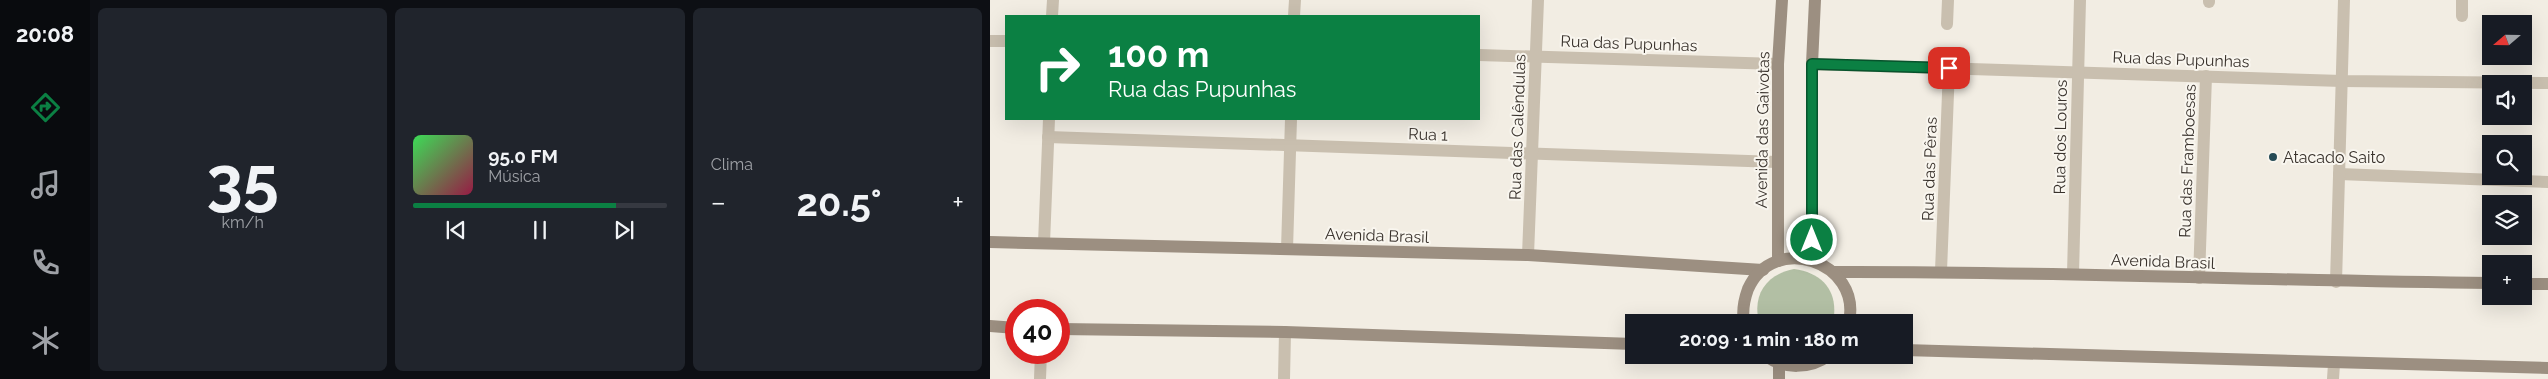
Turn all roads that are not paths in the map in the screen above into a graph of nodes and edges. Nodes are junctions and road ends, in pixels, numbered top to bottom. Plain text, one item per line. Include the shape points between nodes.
1 (1053, 0) edge
2 (1295, 0) edge
3 (1538, 0) edge
4 (1782, 0) edge
5 (1815, 0) edge
6 (1948, 0) edge
7 (2080, 0) edge
8 (2344, 0) edge
9 (2462, 0) edge
10 (1052, 15) edge
11 (1294, 15) edge
12 (2462, 16) dead end
13 (1947, 24) dead end
14 (990, 41) edge
15 (1005, 41) edge
16 (1480, 55) edge
17 (1536, 57) junction
18 (1778, 64) junction
19 (1812, 64) junction
20 (1949, 68) junction
21 (2078, 71) junction
22 (2206, 76) junction
23 (2342, 81) junction
24 (2548, 83) edge
25 (1049, 120) edge
26 (1291, 120) edge
27 (1048, 137) junction
28 (1290, 145) junction
29 (1532, 153) junction
30 (1777, 162) junction
31 (2339, 174) junction
32 (2548, 182) edge
33 (990, 242) edge
34 (1044, 243) junction
35 (1287, 249) junction
36 (1528, 255) junction
37 (1812, 260) junction
38 (1778, 261) junction
39 (1763, 270) junction
40 (1833, 272) junction
41 (1941, 272) junction
42 (2073, 274) junction
43 (2199, 278) junction
44 (2336, 282) junction
45 (2482, 283) edge
46 (2532, 284) edge
47 (2548, 284) edge
48 (1744, 314) edge
49 (1849, 314) edge
50 (990, 326) edge
51 (1005, 327) edge
52 (1070, 329) edge
53 (1285, 332) junction
54 (1625, 344) edge
55 (1913, 350) edge
56 (1041, 364) edge
57 (1779, 364) edge
58 (1782, 364) edge
59 (1812, 364) edge
60 (2334, 364) junction
61 (1808, 366) junction
62 (2548, 368) edge
63 (1040, 379) edge
64 (1284, 379) edge
65 (1779, 379) edge
66 (1808, 379) edge
67 (2333, 379) edge

1 - 10 street
2 - 11 street
3 - 17 street, Rua das Calêndulas
4 - 18 street, Avenida das Gaivotas
5 - 19 street
6 - 13 street
7 - 21 street, Rua dos Louros
8 - 23 street
9 - 12 street
14 - 15 street
16 - 17 street, Rua das Pupunhas
17 - 18 street, Rua das Pupunhas
17 - 29 street, Rua das Calêndulas
18 - 30 street, Avenida das Gaivotas
19 - 20 street, Rua das Pupunhas
19 - 37 street
20 - 21 street, Rua das Pupunhas
20 - 41 street, Rua das Pêras
21 - 22 street, Rua das Pupunhas
21 - 42 street, Rua dos Louros
22 - 23 street, Rua das Pupunhas
22 - 43 street, Rua das Framboesas
23 - 24 street, Rua das Pupunhas
23 - 31 street
25 - 27 street
26 - 28 street
27 - 28 street, Rua 1
27 - 34 street
28 - 29 street, Rua 1
28 - 35 street
29 - 30 street, Rua 1
29 - 36 street, Rua das Calêndulas
30 - 38 street, Avenida das Gaivotas
31 - 32 street
31 - 44 street
33 - 34 street, Avenida Brasil
34 - 35 street, Avenida Brasil
35 - 36 street, Avenida Brasil
36 - 39 street, Avenida Brasil
37 - 38 street
37 - 40 street
38 - 39 street
39 - 48 street via 1751,282 1744,298
40 - 41 street, Avenida Brasil
40 - 49 street via 1849,296
41 - 42 street, Avenida Brasil
42 - 43 street, Avenida Brasil
43 - 44 street, Avenida Brasil
44 - 45 street, Avenida Brasil
46 - 47 street
50 - 51 street
52 - 53 street
53 - 54 street
53 - 64 street
55 - 60 street
56 - 63 street
57 - 65 street
58 - 61 street
59 - 61 street
60 - 62 street
60 - 67 street
61 - 66 street

